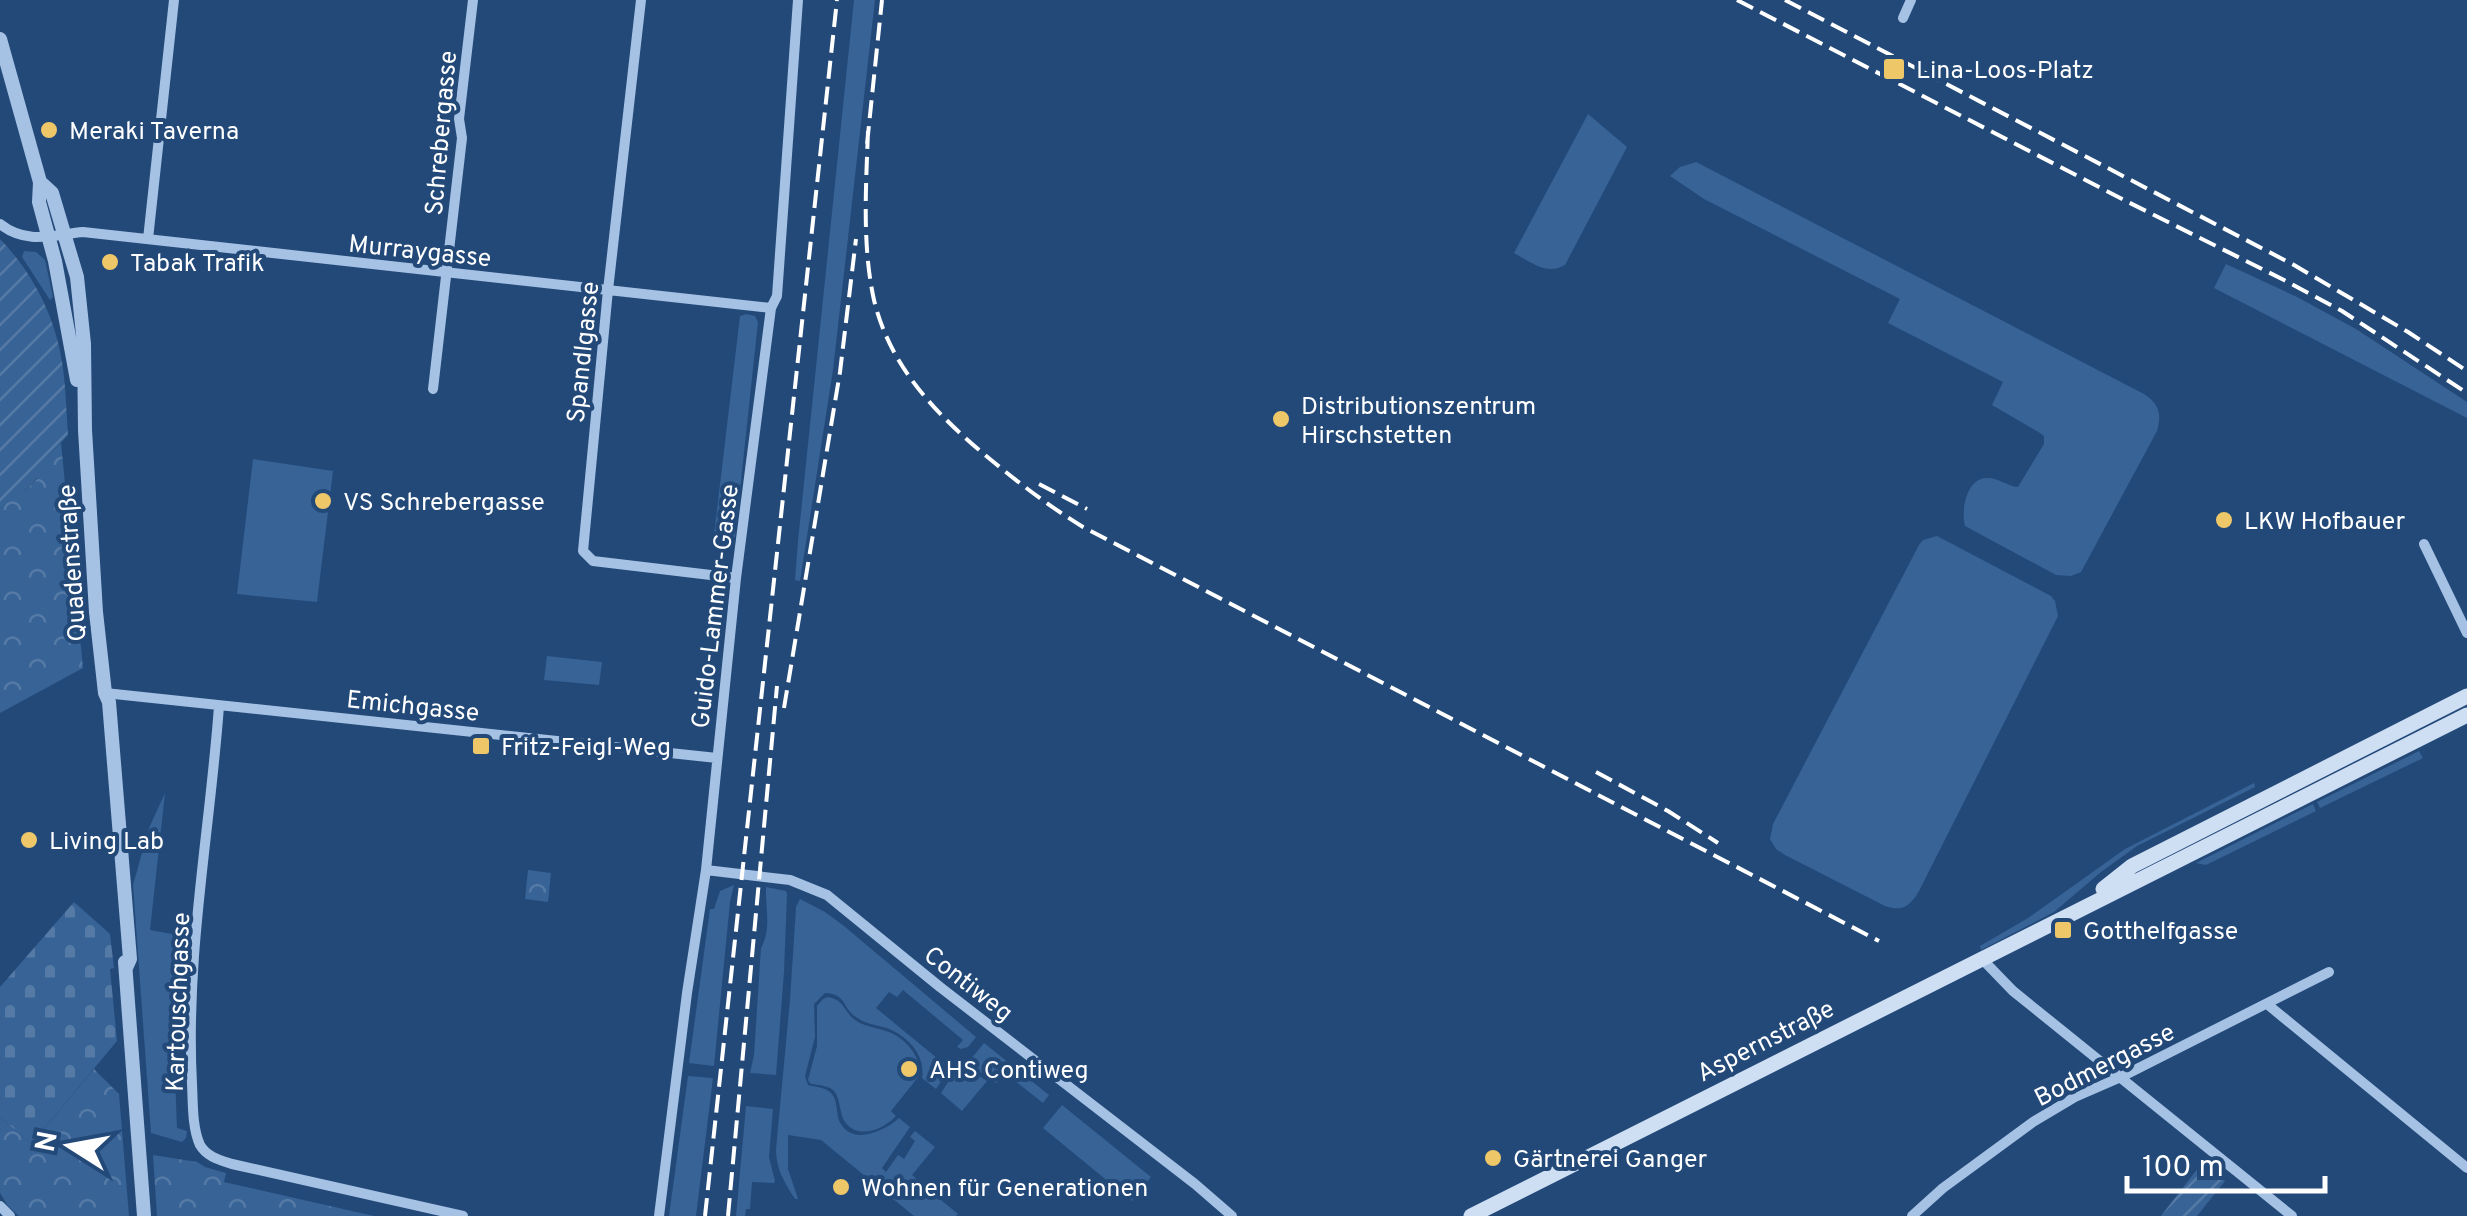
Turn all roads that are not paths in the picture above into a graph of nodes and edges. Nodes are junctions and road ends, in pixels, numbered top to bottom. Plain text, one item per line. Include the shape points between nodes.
1 (174, 0) edge
2 (473, 0) edge
3 (641, 0) edge
4 (798, 0) edge
5 (1912, 0) edge
6 (1902, 18) dead end
7 (0, 39) edge
8 (40, 182) junction
9 (0, 224) edge
10 (65, 234) junction
11 (48, 237) junction
12 (148, 239) junction
13 (447, 272) junction
14 (608, 290) junction
15 (771, 308) junction
16 (433, 388) dead end
17 (85, 430) junction
18 (2424, 544) dead end
19 (736, 578) junction
20 (2467, 633) edge
21 (105, 693) junction
22 (2467, 696) edge
23 (219, 706) junction
24 (2467, 714) edge
25 (717, 758) junction
26 (706, 870) junction
27 (2080, 908) junction
28 (1983, 960) junction
29 (2329, 972) dead end
30 (2267, 1004) junction
31 (2120, 1077) junction
32 (2467, 1168) edge
33 (0, 1206) edge
34 (10, 1216) edge
35 (144, 1216) edge
36 (463, 1216) edge
37 (659, 1216) edge
38 (1232, 1216) edge
39 (1471, 1216) edge
40 (1912, 1216) edge
41 (2292, 1216) edge

1 - 12 street
2 - 13 street, Schrebergasse
3 - 14 street, Spandlgasse
4 - 15 street, Guido-Lammer-Gasse
5 - 6 street
7 - 8 street, Quadenstraße
8 - 10 street, Quadenstraße via 52,192
8 - 11 street, Quadenstraße
9 - 11 street
10 - 11 street, Murraygasse
10 - 12 street, Murraygasse
10 - 17 street, Quadenstraße via 79,294
11 - 17 street, Quadenstraße
12 - 13 street, Murraygasse
13 - 14 street, Murraygasse
13 - 16 street, Schrebergasse
14 - 15 street, Murraygasse
14 - 19 street, Spandlgasse via 582,551 592,561
15 - 19 street, Guido-Lammer-Gasse
17 - 21 street, Quadenstraße
18 - 20 street
19 - 25 street, Guido-Lammer-Gasse
21 - 23 street, Emichgasse
21 - 35 street, Quadenstraße
22 - 27 main road, Aspernstraße via 2132,866
23 - 25 street, Emichgasse
23 - 36 street, Kartouschgasse via 190,1022 200,1144 232,1164
24 - 27 main road, Aspernstraße
25 - 26 street, Guido-Lammer-Gasse
26 - 37 street, Guido-Lammer-Gasse
26 - 38 street, Contiweg via 790,880 827,895
27 - 28 main road, Aspernstraße
28 - 31 street
28 - 39 main road, Aspernstraße
29 - 30 street, Bodmergasse
30 - 31 street, Bodmergasse
30 - 32 street
31 - 40 street, Bodmergasse via 2033,1122
31 - 41 street
33 - 34 street

